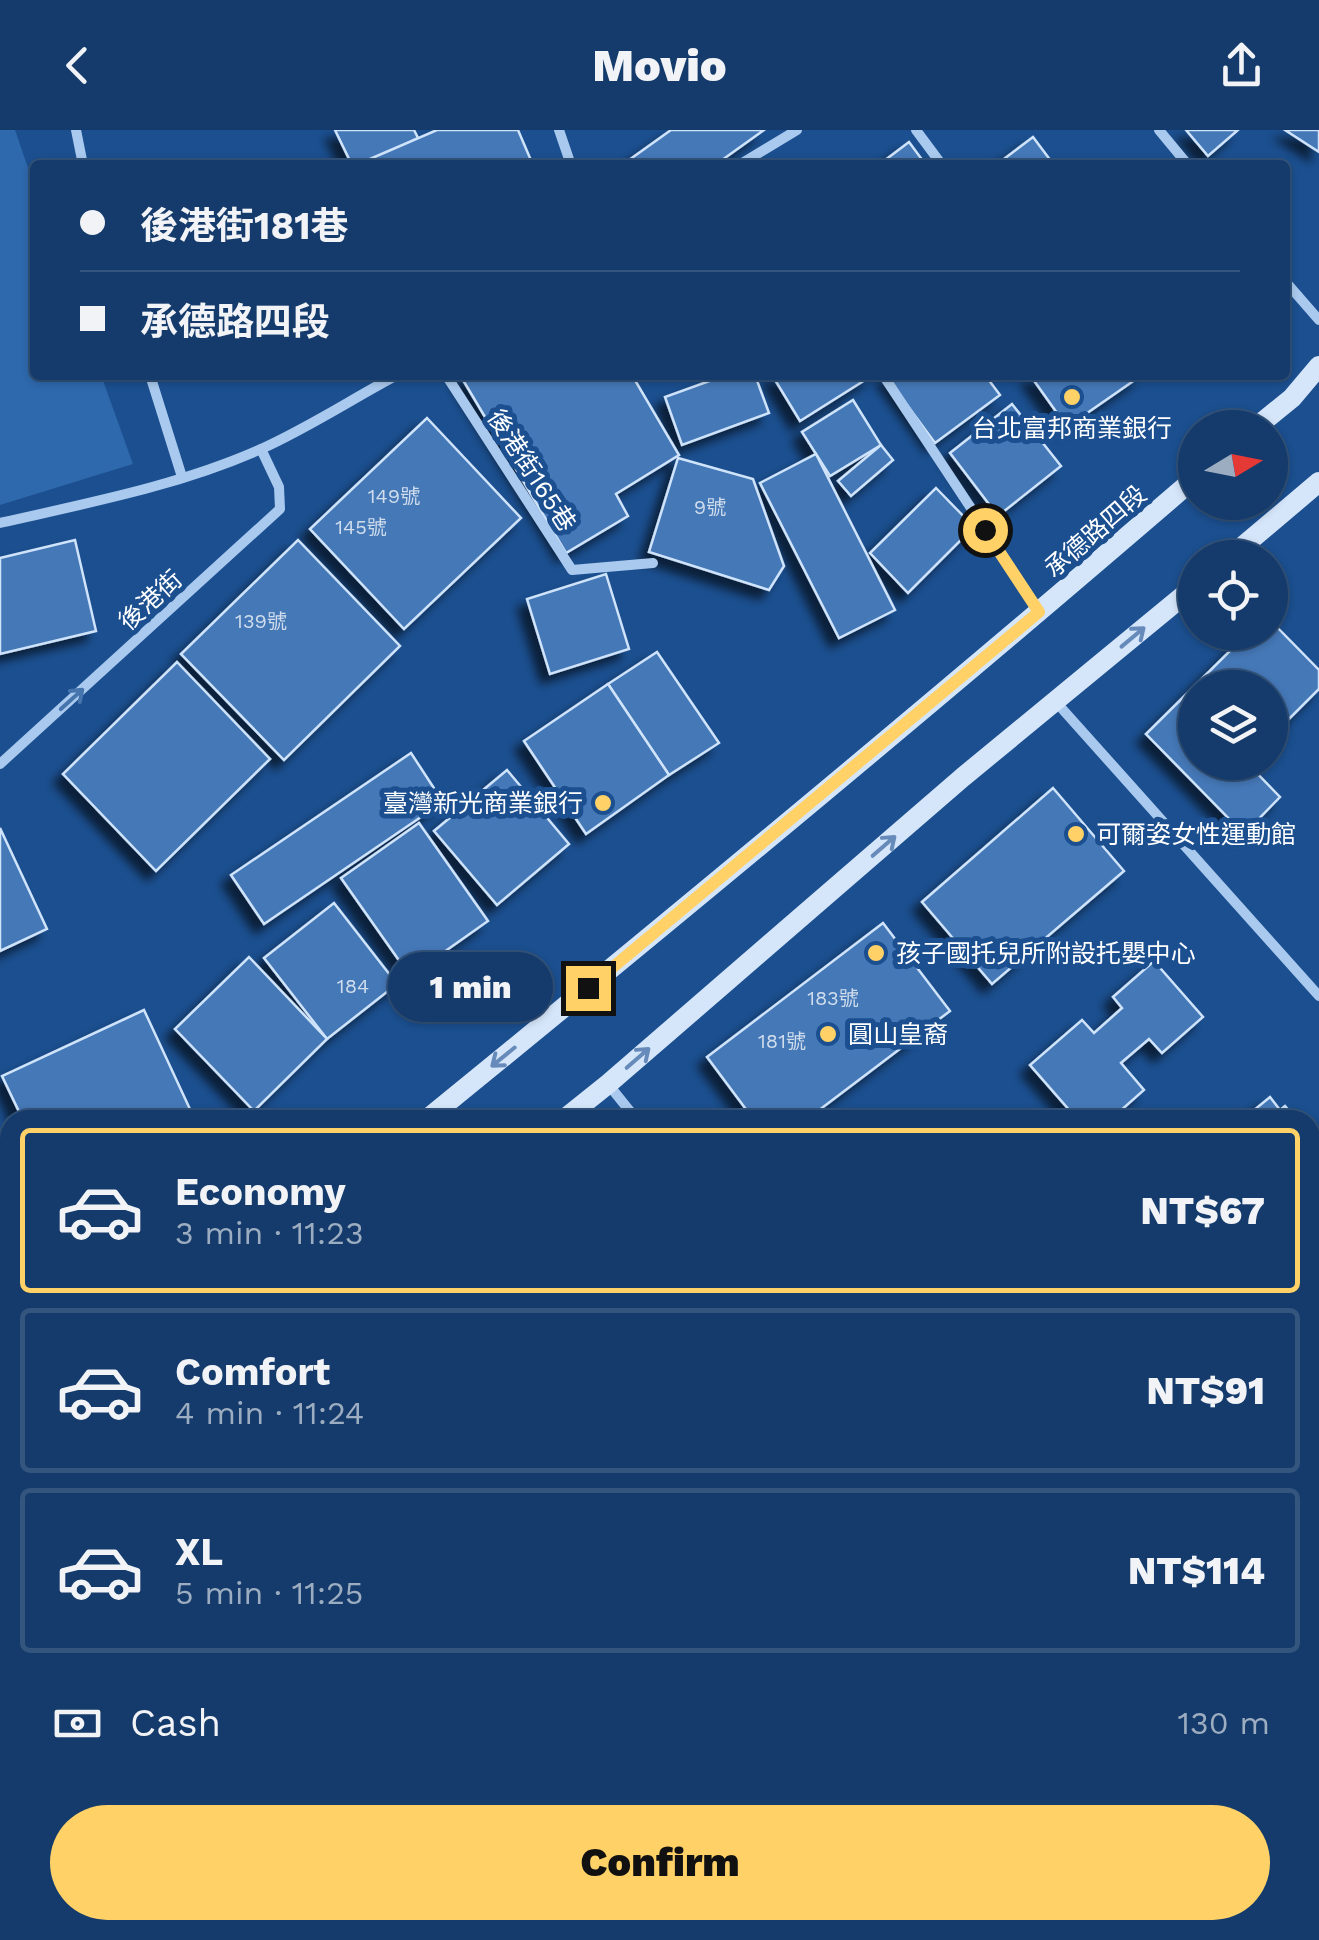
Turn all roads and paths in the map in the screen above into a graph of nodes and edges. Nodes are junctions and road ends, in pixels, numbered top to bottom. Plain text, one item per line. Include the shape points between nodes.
1 (76, 130) edge
2 (559, 130) edge
3 (797, 130) edge
4 (916, 130) edge
5 (1159, 130) edge
6 (82, 160) edge
7 (569, 160) edge
8 (748, 160) edge
9 (938, 160) edge
10 (1184, 160) edge
11 (1290, 287) edge
12 (1319, 320) edge
13 (1319, 366) edge
14 (152, 380) edge
15 (389, 380) edge
16 (449, 380) edge
17 (886, 380) edge
18 (1278, 410) edge
19 (261, 449) junction
20 (182, 477) junction
21 (1319, 482) edge
22 (1178, 493) edge
23 (0, 523) edge
24 (1250, 540) edge
25 (653, 564) dead end
26 (1178, 600) edge
27 (1039, 612) junction
28 (1056, 702) junction
29 (0, 764) edge
30 (1319, 996) edge
31 (608, 1084) junction
32 (438, 1110) edge
33 (575, 1110) edge
34 (629, 1110) edge

1 - 6 street
2 - 7 street
3 - 8 street
4 - 9 street
5 - 10 street
11 - 12 street
13 - 18 main road
14 - 20 street
15 - 19 street
16 - 25 street, 後港街165巷 via 572,570
17 - 27 street
19 - 20 street
29 -> 19 street, 後港街 via 280,509 279,487
20 - 23 street
21 - 24 main road
22 - 27 main road, 承德路四段
28 -> 26 main road
27 -> 32 main road, 承德路四段
28 - 30 street
31 -> 28 main road
31 - 33 main road
31 - 34 street

